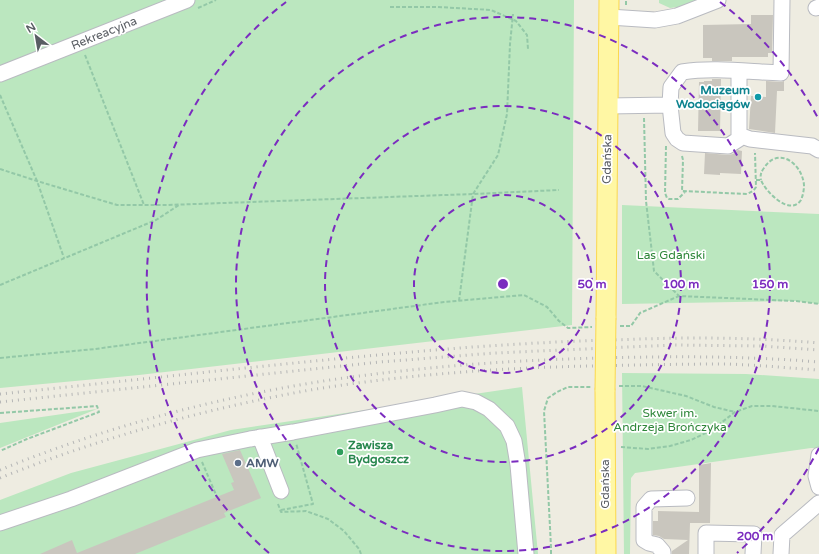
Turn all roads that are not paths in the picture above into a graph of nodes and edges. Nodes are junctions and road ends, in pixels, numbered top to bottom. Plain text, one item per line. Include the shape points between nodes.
1 (718, 0) edge
2 (782, 0) edge
3 (192, 4) edge
4 (609, 9) edge
5 (739, 71) junction
6 (0, 74) edge
7 (670, 105) junction
8 (608, 106) junction
9 (739, 135) junction
10 (819, 150) edge
11 (260, 437) junction
12 (819, 455) edge
13 (819, 487) edge
14 (278, 495) road end
15 (687, 498) dead end
16 (819, 503) edge
17 (0, 523) edge
18 (526, 554) edge
19 (606, 554) edge
20 (663, 554) edge
21 (706, 554) edge
22 (753, 554) edge
23 (781, 554) edge

1 - 4 street via 677,16 654,20 624,19
2 - 5 street via 781,73
3 - 6 street, Rekreacyjna via 80,42
4 - 8 main road, Gdańska
5 - 7 street via 682,72 670,87
5 - 9 street
7 - 8 street
7 - 9 street via 673,133 683,143 728,146 739,139
8 - 19 main road, Gdańska, bridge via 604,324
9 - 10 street via 755,140 812,146
11 - 14 street
11 - 17 street via 197,450 71,499
11 - 18 street via 462,399 476,402 489,409 507,426 514,441
12 - 13 street via 816,476
15 - 20 street via 651,499 644,507 644,540 657,544
16 - 23 street via 782,535
21 - 22 street via 706,534 754,534

